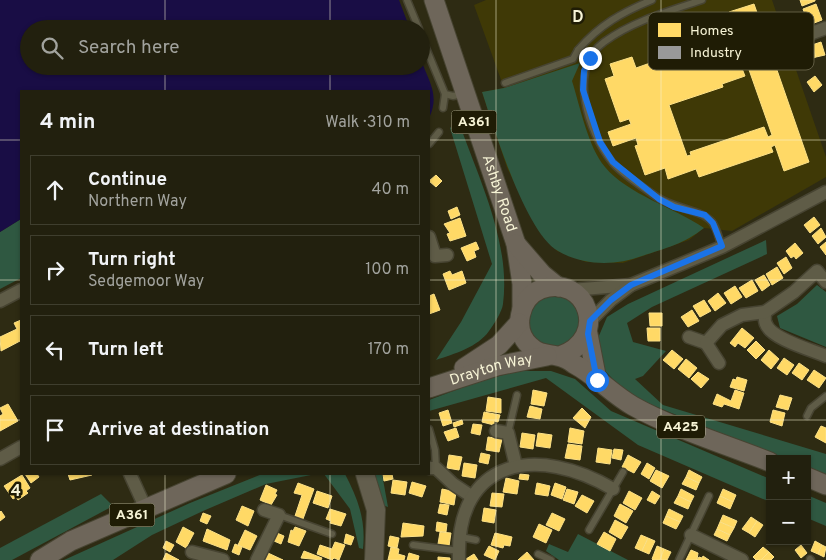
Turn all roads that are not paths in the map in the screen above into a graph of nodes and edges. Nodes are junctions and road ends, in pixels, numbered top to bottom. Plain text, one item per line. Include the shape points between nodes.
1 (407, 0) edge
2 (434, 0) edge
3 (652, 0) edge
4 (702, 0) edge
5 (666, 12) edge
6 (648, 18) edge
7 (415, 20) edge
8 (826, 28) edge
9 (814, 32) edge
10 (578, 50) junction
11 (430, 58) edge
12 (590, 58) junction
13 (505, 83) dead end
14 (445, 94) junction
15 (464, 94) junction
16 (444, 108) dead end
17 (439, 132) dead end
18 (430, 143) edge
19 (826, 192) edge
20 (430, 240) edge
21 (516, 244) junction
22 (722, 246) junction
23 (447, 255) dead end
24 (826, 282) edge
25 (631, 285) junction
26 (565, 288) junction
27 (20, 291) edge
28 (0, 301) edge
29 (764, 312) junction
30 (521, 316) junction
31 (589, 327) junction
32 (689, 337) dead end
33 (706, 343) junction
34 (554, 356) junction
35 (826, 356) edge
36 (719, 363) dead end
37 (597, 380) junction
38 (432, 387) edge
39 (517, 394) dead end
40 (826, 396) edge
41 (807, 416) dead end
42 (430, 432) edge
43 (502, 432) joint
44 (20, 448) edge
45 (0, 459) edge
46 (766, 460) edge
47 (516, 466) junction
48 (432, 468) edge
49 (623, 472) dead end
50 (130, 475) edge
51 (224, 475) edge
52 (365, 475) edge
53 (811, 479) edge
54 (826, 485) edge
55 (613, 489) junction
56 (471, 496) junction
57 (709, 496) dead end
58 (146, 509) junction
59 (264, 510) dead end
60 (279, 515) junction
61 (589, 530) dead end
62 (332, 534) dead end
63 (691, 535) junction
64 (461, 537) junction
65 (476, 540) dead end
66 (413, 545) dead end
67 (192, 552) dead end
68 (538, 554) dead end
69 (459, 556) edge
70 (40, 560) edge
71 (223, 560) edge
72 (257, 560) edge
73 (374, 560) edge
74 (551, 560) edge
75 (679, 560) edge
76 (742, 560) edge

1 - 7 lane
2 - 15 main road, Ashby Road / A361
3 - 10 lane via 606,23
4 - 5 lane
6 - 12 lane via 603,42
8 - 9 street
10 - 12 lane
10 - 13 lane via 573,59
11 - 14 lane
12 - 22 lane via 584,71 583,90 600,142 613,162 659,199 674,207 705,215 713,223
14 - 15 lane
14 - 16 lane
15 - 21 main road, Ashby Road / A361
17 - 18 lane
19 - 22 street
20 - 23 street via 435,256
21 - 26 main road, Ashby Road / A361 via 542,274
21 - 30 main road, Ashby Road / A361 via 522,284
22 - 25 street
24 - 29 street via 817,271 794,292
25 - 26 street
25 - 31 street via 611,300
26 - 30 main road via 539,290 530,296
26 - 31 main road, A361 via 581,298 587,309
27 - 28 street
29 - 33 street via 742,315 722,325
29 - 35 street via 766,325 786,341
30 - 34 main road, A361 via 522,334 528,344 536,352
30 - 38 main road, Drayton Way via 499,345
31 - 34 main road via 582,344 572,352
31 - 37 main road
32 - 33 street
33 - 36 street
34 - 37 main road, A425
34 - 38 main road, Drayton Way via 497,366
37 - 46 main road, A425 via 647,413
39 - 43 lane
40 - 41 lane via 811,408
42 - 48 lane via 435,450
43 - 47 street
44 - 45 street
47 - 55 street via 560,466 586,474
47 - 56 street via 496,474
48 - 56 street
49 - 55 lane
50 - 58 street
51 - 58 main road, A361
52 - 73 street via 376,510
53 - 54 main road
55 - 61 lane
56 - 64 street
57 - 63 lane
58 - 70 main road, A361 via 71,541
59 - 60 street
60 - 62 lane
60 - 72 street
63 - 75 lane
63 - 76 street
64 - 65 lane
64 - 69 street
66 - 69 lane
67 - 71 street
68 - 74 lane

